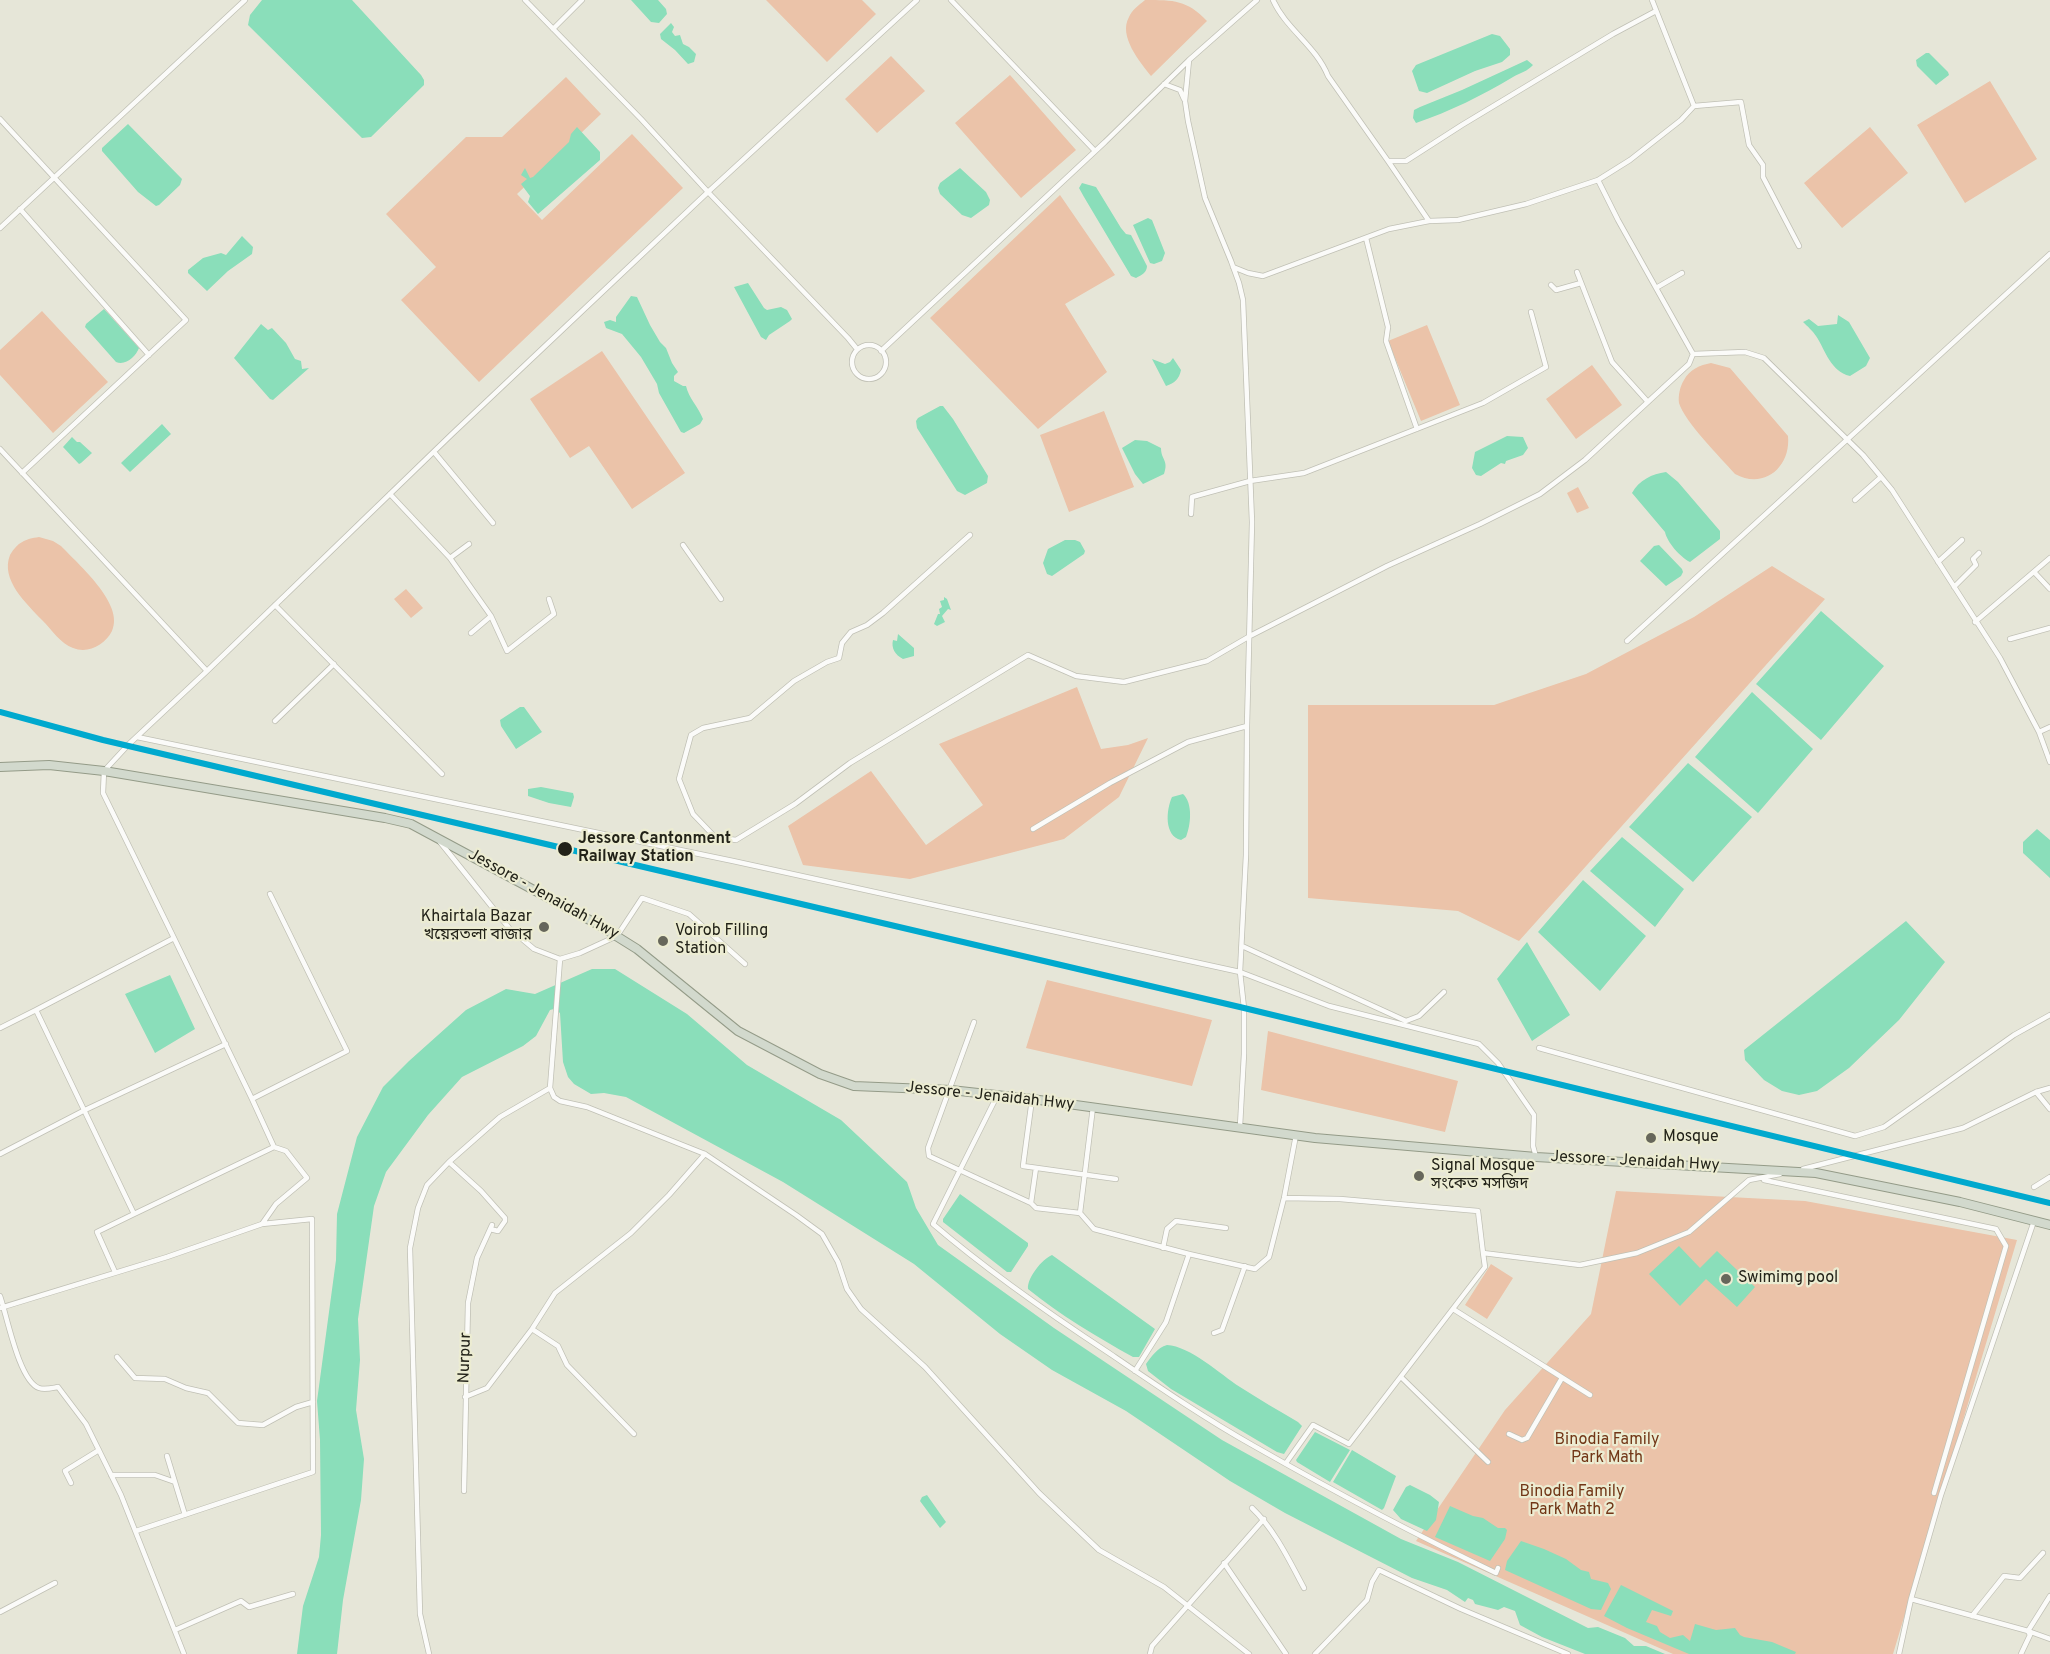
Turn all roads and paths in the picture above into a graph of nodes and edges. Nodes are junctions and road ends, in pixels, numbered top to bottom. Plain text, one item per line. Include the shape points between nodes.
1 (245, 0) edge
2 (525, 0) edge
3 (582, 0) edge
4 (917, 0) edge
5 (951, 0) edge
6 (1257, 0) edge
7 (1273, 0) edge
8 (1652, 0) edge
9 (1656, 11) junction
10 (553, 29) junction
11 (1189, 60) junction
12 (1164, 84) junction
13 (1185, 101) junction
14 (1694, 106) junction
15 (0, 119) edge
16 (1095, 151) junction
17 (1388, 161) junction
18 (54, 177) junction
19 (1598, 180) junction
20 (708, 192) junction
21 (20, 209) junction
22 (1429, 221) junction
23 (0, 228) edge
24 (1366, 238) junction
25 (1799, 246) dead end
26 (2050, 254) edge
27 (1233, 267) junction
28 (1577, 272) dead end
29 (1682, 273) dead end
30 (1581, 283) junction
31 (1551, 285) dead end
32 (1656, 288) junction
33 (1531, 312) dead end
34 (857, 349) junction
35 (882, 351) junction
36 (1693, 354) junction
37 (149, 355) junction
38 (1648, 402) junction
39 (1417, 429) junction
40 (1847, 440) junction
41 (0, 449) edge
42 (434, 452) junction
43 (22, 473) junction
44 (1881, 477) junction
45 (1250, 482) junction
46 (390, 494) junction
47 (1855, 500) dead end
48 (1191, 514) dead end
49 (493, 523) dead end
50 (970, 535) dead end
51 (1962, 540) dead end
52 (469, 544) dead end
53 (682, 544) dead end
54 (1979, 553) dead end
55 (450, 558) junction
56 (2050, 558) edge
57 (1938, 562) junction
58 (2035, 573) junction
59 (1954, 587) junction
60 (2050, 589) edge
61 (549, 599) dead end
62 (721, 599) dead end
63 (276, 605) junction
64 (491, 616) junction
65 (1976, 622) junction
66 (2050, 628) edge
67 (471, 633) dead end
68 (1250, 636) junction
69 (2010, 639) dead end
70 (1627, 641) dead end
71 (334, 664) junction
72 (207, 671) junction
73 (275, 721) dead end
74 (1247, 726) junction
75 (2050, 727) edge
76 (2039, 732) junction
77 (137, 737) junction
78 (2050, 762) edge
79 (0, 767) edge
80 (104, 771) junction
81 (442, 774) dead end
82 (1033, 829) dead end
83 (435, 836) junction
84 (270, 894) dead end
85 (617, 936) junction
86 (174, 938) junction
87 (1242, 946) junction
88 (560, 959) junction
89 (745, 964) dead end
90 (1240, 972) junction
91 (1444, 992) dead end
92 (36, 1010) junction
93 (2050, 1015) edge
94 (974, 1022) dead end
95 (0, 1028) edge
96 (226, 1044) junction
97 (1539, 1048) dead end
98 (550, 1088) junction
99 (2050, 1088) edge
100 (949, 1090) junction
101 (2036, 1092) junction
102 (997, 1096) junction
103 (252, 1099) junction
104 (1032, 1099) junction
105 (1094, 1107) junction
106 (2050, 1109) edge
107 (85, 1110) junction
108 (1240, 1126) junction
109 (1296, 1135) junction
110 (274, 1147) junction
111 (0, 1154) edge
112 (705, 1154) junction
113 (1536, 1157) junction
114 (449, 1162) junction
115 (1036, 1168) junction
116 (960, 1171) junction
117 (1797, 1171) junction
118 (1085, 1175) junction
119 (2050, 1177) edge
120 (1116, 1179) dead end
121 (1764, 1180) dead end
122 (2034, 1187) dead end
123 (1284, 1198) junction
124 (1031, 1203) junction
125 (1080, 1213) junction
126 (134, 1214) junction
127 (2034, 1221) junction
128 (262, 1224) junction
129 (2050, 1225) edge
130 (1226, 1228) dead end
131 (1164, 1248) junction
132 (1483, 1253) junction
133 (1189, 1254) junction
134 (1245, 1266) junction
135 (115, 1272) junction
136 (0, 1296) edge
137 (2, 1308) edge
138 (1453, 1309) junction
139 (532, 1329) junction
140 (1214, 1333) dead end
141 (117, 1357) dead end
142 (1135, 1371) junction
143 (1401, 1377) junction
144 (1562, 1378) junction
145 (1590, 1395) dead end
146 (465, 1397) junction
147 (313, 1402) junction
148 (634, 1434) dead end
149 (1509, 1434) dead end
150 (99, 1450) junction
151 (167, 1456) dead end
152 (1488, 1462) dead end
153 (1286, 1463) junction
154 (111, 1475) junction
155 (175, 1482) junction
156 (71, 1483) dead end
157 (464, 1491) dead end
158 (1934, 1493) dead end
159 (1252, 1508) dead end
160 (185, 1515) junction
161 (1264, 1520) junction
162 (136, 1532) junction
163 (2043, 1553) dead end
164 (1224, 1563) junction
165 (1498, 1568) dead end
166 (55, 1583) dead end
167 (1304, 1588) dead end
168 (293, 1594) dead end
169 (2050, 1596) edge
170 (1911, 1599) junction
171 (1189, 1607) junction
172 (0, 1612) edge
173 (1971, 1616) junction
174 (175, 1630) junction
175 (2028, 1631) junction
176 (2050, 1639) edge
177 (184, 1654) edge
178 (429, 1654) edge
179 (1150, 1654) edge
180 (1249, 1654) edge
181 (1286, 1654) edge
182 (1315, 1654) edge
183 (1568, 1654) edge
184 (1899, 1654) edge
185 (2021, 1654) edge

1 - 18 street
2 - 10 street
3 - 10 street
4 - 20 street
5 - 16 street
6 - 11 street
7 - 17 street via 1280,15 1323,63 1328,76
8 - 9 street
9 - 14 street
9 - 17 street via 1406,161
10 - 20 street
11 - 12 street
11 - 13 street
12 - 13 street via 1180,90
12 - 16 street
13 - 27 street via 1204,198
14 - 19 street via 1630,160
14 - 25 street via 1741,102 1749,145 1763,165 1763,177
15 - 18 street
16 - 35 street
17 - 22 street
18 - 21 street
18 - 37 street via 186,320
19 - 22 street via 1526,204 1458,220
19 - 32 street
20 - 34 street
20 - 42 street
21 - 23 street
21 - 37 street
22 - 24 street
24 - 27 street via 1263,276
24 - 39 street via 1388,327 1386,341
26 - 40 street
27 - 45 street via 1243,300
28 - 30 street
29 - 32 street
30 - 31 street via 1556,290
30 - 38 street via 1612,362
32 - 36 street
33 - 39 street via 1546,367 1483,403
34 - 35 street via 870,345
34 - 35 street via 852,368 868,380 884,370
36 - 38 street via 1689,364
36 - 40 street via 1745,352 1764,358
37 - 43 street
38 - 68 street via 1585,460 1540,494 1386,566
39 - 45 street via 1304,473
40 - 44 street
40 - 70 street
41 - 43 street
42 - 46 street
42 - 49 street
43 - 72 street
44 - 47 street
44 - 57 street
45 - 48 street via 1192,497
45 - 68 street
46 - 55 street
46 - 63 street
50 - 68 street via 883,614 851,632 842,643 839,658 794,681 750,718 691,735 679,779 693,814 715,837 736,840 850,764 1028,655 1076,676 1124,682 1207,661
51 - 57 street
52 - 55 street
53 - 62 street
54 - 59 street via 1973,560 1976,565
55 - 64 street
56 - 58 street
57 - 59 street
58 - 60 street
58 - 65 street
59 - 65 street
61 - 64 street via 554,614 507,651
63 - 71 street
63 - 72 street
64 - 67 street
65 - 76 street
66 - 69 street
68 - 74 street
71 - 73 street
71 - 81 street
72 - 77 street
74 - 82 street via 1188,742
74 - 87 street
75 - 76 street
76 - 78 street
77 - 80 street
77 - 90 street
79 - 80 highway, Jessore - Jenaidah Hwy via 49,765
80 - 83 highway, Jessore - Jenaidah Hwy via 397,820
80 - 86 street via 103,793
83 - 85 highway, Jessore - Jenaidah Hwy
83 - 88 street via 509,928 534,949
84 - 103 street via 347,1051
85 - 88 street
85 - 89 street via 642,898 689,914
85 - 100 highway, Jessore - Jenaidah Hwy via 738,1030 820,1074 854,1086
86 - 92 street
86 - 96 street
87 - 90 street
87 - 91 street via 1406,1022 1419,1016
88 - 98 street
90 - 108 street via 1244,1054
90 - 113 street via 1329,1006 1479,1044 1498,1063 1534,1115
92 - 95 street
92 - 107 street
93 - 97 street via 2014,1035 1884,1127 1855,1136
94 - 100 street
96 - 103 street
96 - 107 street
98 - 112 street via 560,1101 587,1107
98 - 114 street via 500,1117
99 - 101 street
100 - 102 highway, Jessore - Jenaidah Hwy
100 - 116 street via 928,1148 929,1156
101 - 106 street
101 - 117 street via 1963,1128
102 - 104 highway, Jessore - Jenaidah Hwy
102 - 116 street
103 - 110 street
104 - 105 highway, Jessore - Jenaidah Hwy
104 - 115 street via 1023,1166
105 - 108 highway, Jessore - Jenaidah Hwy
105 - 118 street
107 - 111 street
107 - 126 street
108 - 109 highway, Jessore - Jenaidah Hwy
109 - 113 highway, Jessore - Jenaidah Hwy
109 - 123 street
110 - 126 street
110 - 128 street via 286,1152 307,1178 276,1204
112 - 139 street via 632,1233 555,1293
112 - 171 street via 822,1234 847,1289 861,1309 925,1367 1039,1494 1099,1550 1164,1587
113 - 117 highway, Jessore - Jenaidah Hwy
114 - 146 street, Nurpur via 506,1221 498,1231 491,1227 477,1258 468,1303
114 - 178 street via 427,1185 410,1248 420,1614
115 - 118 street
115 - 124 street
116 - 124 street
116 - 142 street via 933,1224 1047,1312
117 - 127 highway, Jessore - Jenaidah Hwy via 1960,1202
117 - 132 street via 1749,1180 1689,1232 1637,1253 1580,1265
118 - 120 street
118 - 125 street
119 - 122 street
121 - 158 street via 1996,1229 2006,1246
123 - 132 street via 1478,1211
123 - 134 street via 1269,1257 1255,1269
124 - 125 street via 1036,1208
125 - 131 street via 1094,1229
126 - 135 street via 97,1232
127 - 129 highway, Jessore - Jenaidah Hwy
127 - 170 street via 1945,1484
128 - 135 street
128 - 147 street via 312,1220
130 - 131 street via 1176,1221 1167,1229
131 - 133 street
132 - 138 street via 1485,1267
133 - 134 street
133 - 142 street via 1166,1322
134 - 140 street via 1222,1330
135 - 137 street
136 - 137 street
137 - 150 street via 23,1370 31,1382 38,1388 58,1388 86,1424
138 - 143 street
138 - 144 street
139 - 146 street via 487,1388
139 - 148 street via 558,1346 567,1365
141 - 147 street via 135,1378 165,1379 208,1393 238,1423 263,1425
142 - 153 street
143 - 152 street
143 - 153 street via 1349,1444 1313,1425
144 - 145 street
144 - 149 street via 1527,1438 1522,1440
146 - 157 street, Nurpur
147 - 160 street via 313,1472
150 - 154 street
150 - 156 street via 65,1472
151 - 155 street
153 - 165 street via 1459,1555 1496,1573
154 - 155 street via 155,1475
154 - 162 street
155 - 160 street
159 - 161 street
160 - 162 street
161 - 164 street
161 - 167 street
162 - 174 street
163 - 173 street via 2020,1578 2004,1576
164 - 171 street
164 - 181 street
166 - 172 street
168 - 174 street via 249,1607 241,1601
169 - 175 street
170 - 173 street
170 - 184 street
171 - 179 street
171 - 180 street
173 - 175 street
174 - 177 street
175 - 176 street
175 - 185 street via 2030,1635
182 - 183 street via 1367,1600 1379,1570

